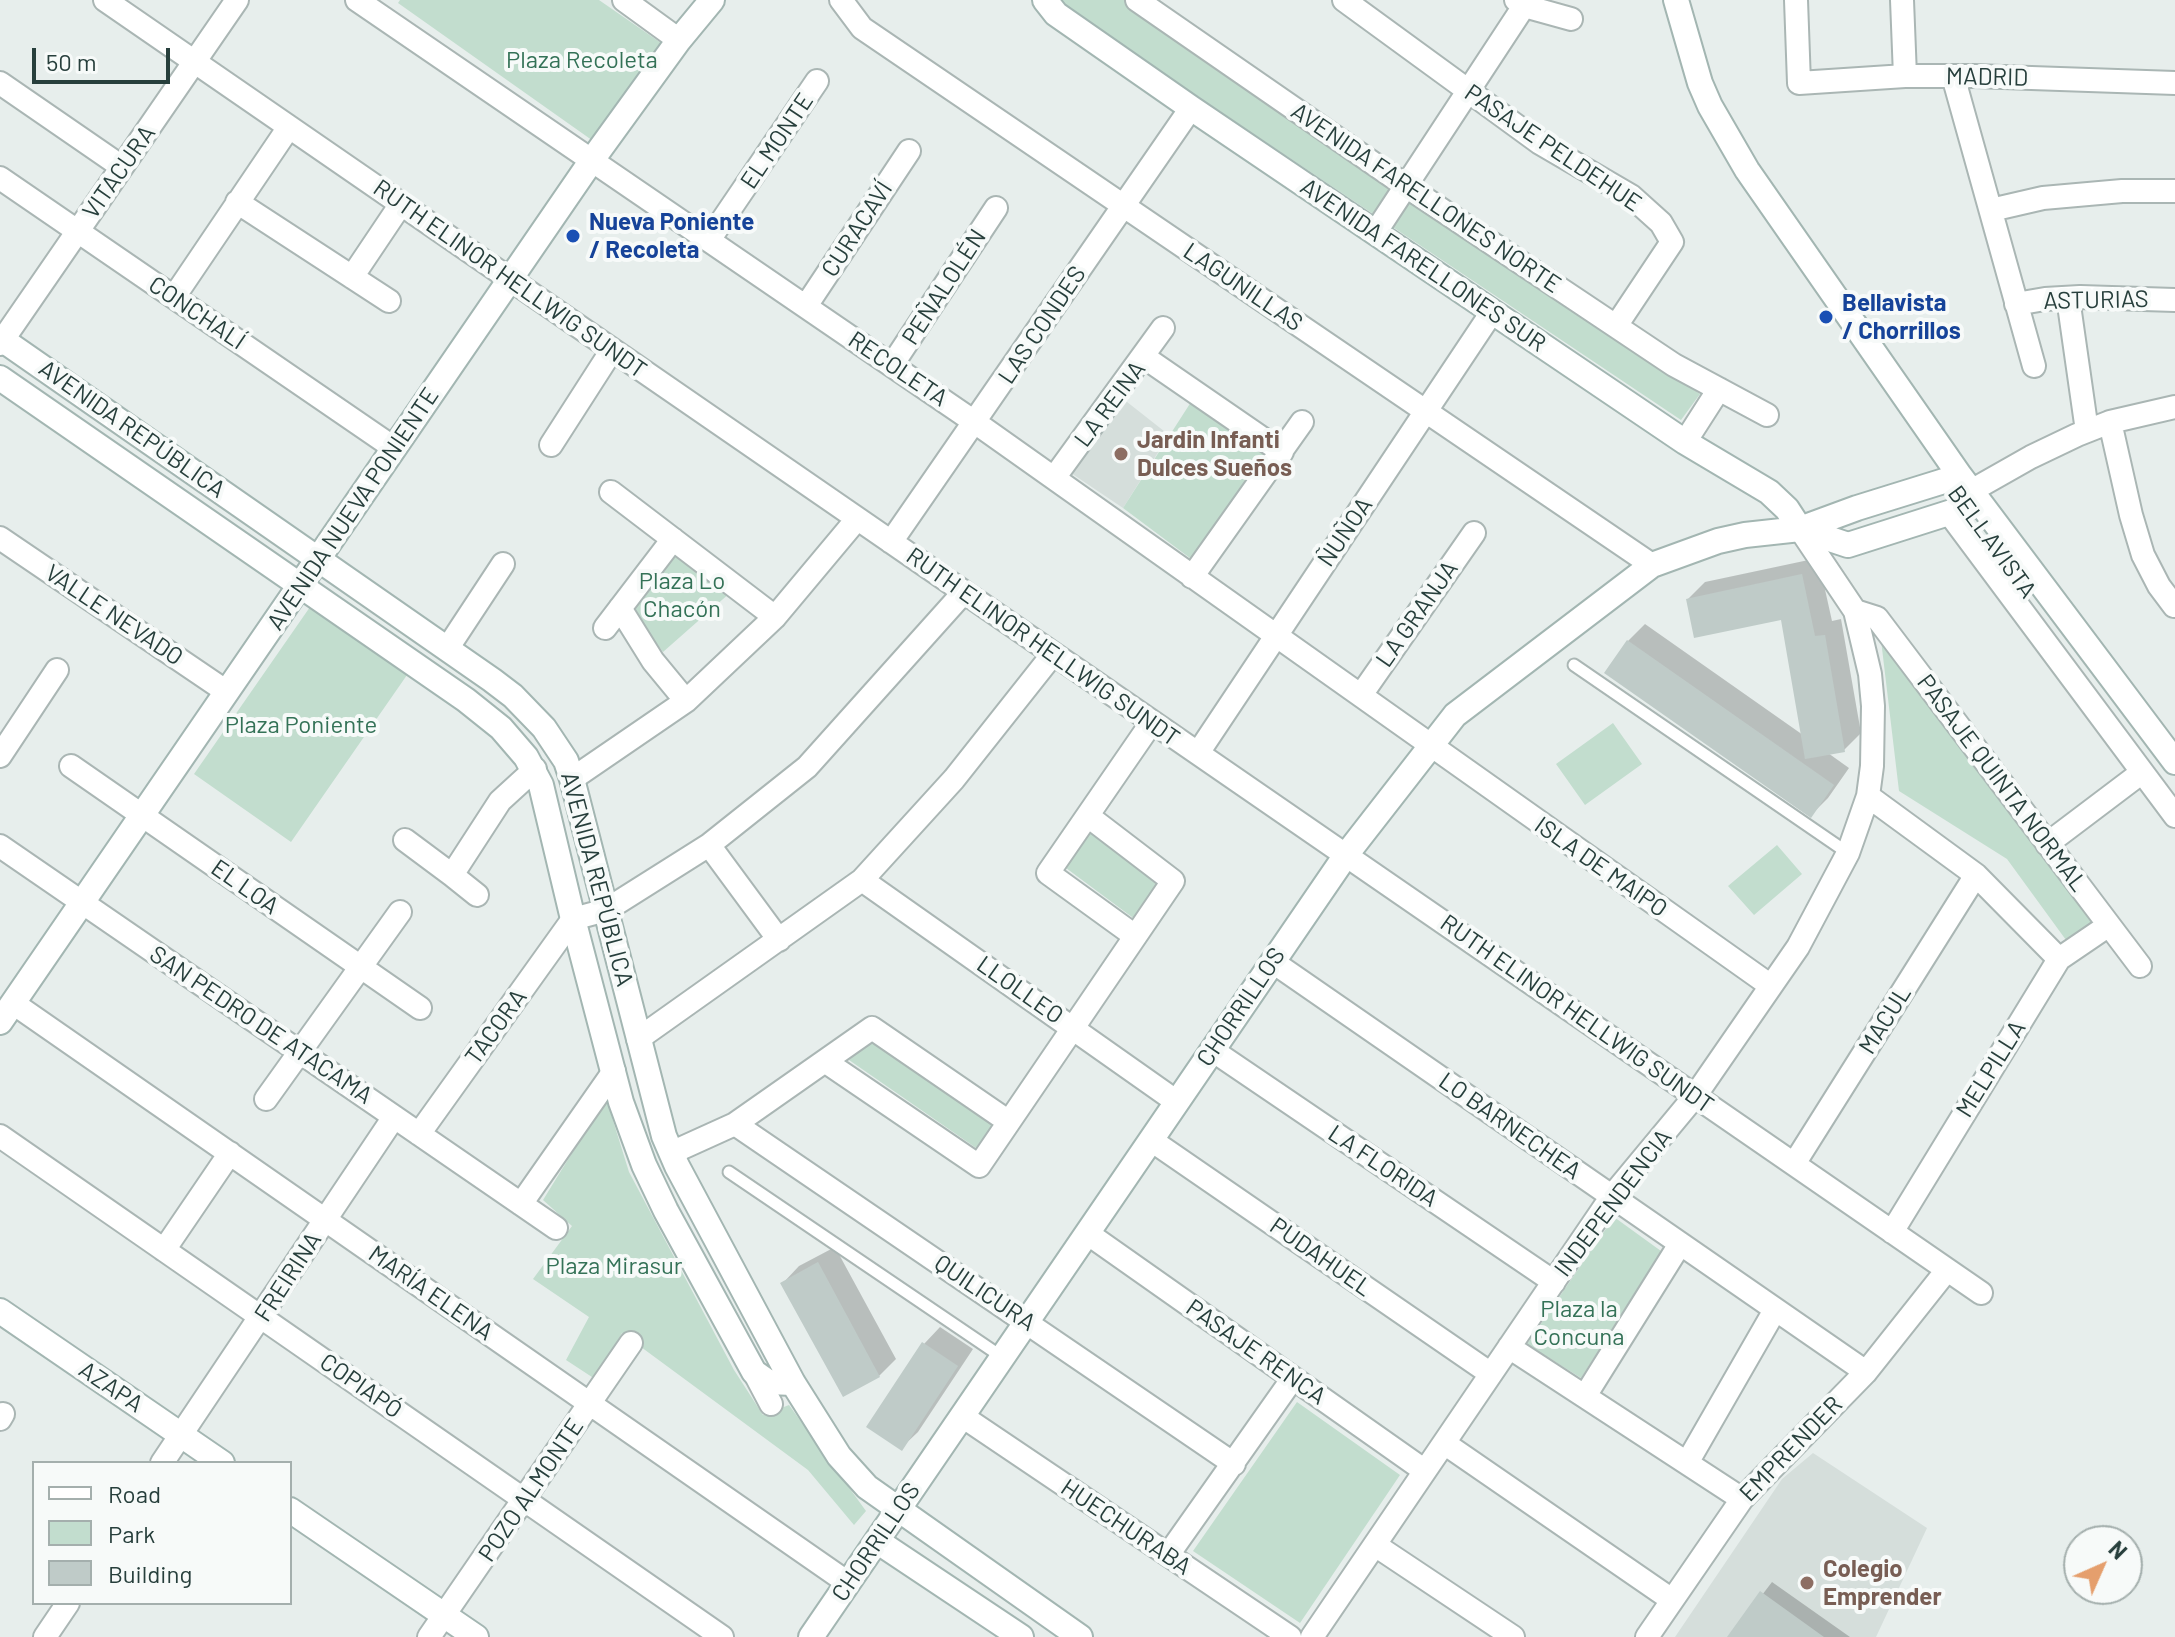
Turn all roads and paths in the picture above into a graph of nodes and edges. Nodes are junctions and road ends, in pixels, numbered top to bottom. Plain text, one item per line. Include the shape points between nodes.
1 (105, 0) edge
2 (237, 0) edge
3 (624, 0) edge
4 (712, 0) edge
5 (841, 0) edge
6 (1045, 0) edge
7 (1137, 0) edge
8 (1344, 0) edge
9 (1676, 0) edge
10 (1796, 0) edge
11 (1902, 0) edge
12 (364, 2) edge
13 (1520, 3) edge
14 (1571, 19) dead end
15 (679, 40) junction
16 (194, 62) junction
17 (1905, 76) junction
18 (1953, 76) junction
19 (817, 81) dead end
20 (0, 83) edge
21 (2175, 83) edge
22 (1469, 92) junction
23 (1191, 108) junction
24 (289, 127) junction
25 (909, 151) dead end
26 (592, 160) junction
27 (122, 167) junction
28 (0, 178) edge
29 (1406, 186) junction
30 (2175, 191) edge
31 (237, 202) junction
32 (401, 204) junction
33 (1122, 205) junction
34 (996, 208) dead end
35 (1991, 210) junction
36 (77, 232) junction
37 (1375, 233) junction
38 (709, 240) junction
39 (352, 277) junction
40 (510, 280) junction
41 (174, 297) junction
42 (2068, 298) junction
43 (2175, 300) edge
44 (389, 301) dead end
45 (2016, 304) junction
46 (806, 306) junction
47 (1492, 312) junction
48 (1616, 326) junction
49 (1163, 328) dead end
50 (1, 341) edge
51 (612, 350) junction
52 (1144, 357) junction
53 (892, 365) junction
54 (2034, 366) dead end
55 (0, 378) edge
56 (1719, 389) junction
57 (2175, 407) edge
58 (1426, 411) junction
59 (1767, 415) dead end
60 (1302, 422) dead end
61 (2110, 422) junction
62 (976, 423) junction
63 (2087, 431) junction
64 (1685, 442) junction
65 (551, 445) dead end
66 (394, 448) junction
67 (1282, 452) junction
68 (1054, 478) junction
69 (611, 492) dead end
70 (1962, 495) junction
71 (857, 519) junction
72 (1800, 529) junction
73 (1474, 533) dead end
74 (0, 538) edge
75 (673, 539) junction
76 (891, 542) junction
77 (318, 559) junction
78 (503, 564) dead end
79 (1652, 565) junction
80 (1192, 577) junction
81 (301, 585) junction
82 (964, 592) junction
83 (2174, 606) edge
84 (620, 608) junction
85 (1855, 611) junction
86 (775, 617) junction
87 (605, 628) dead end
88 (1275, 636) junction
89 (447, 649) junction
90 (1053, 654) junction
91 (1574, 665) dead end
92 (57, 670) dead end
93 (227, 692) junction
94 (1361, 695) junction
95 (686, 701) junction
96 (1152, 722) junction
97 (1431, 747) junction
98 (1198, 753) junction
99 (0, 756) edge
100 (2175, 762) edge
101 (71, 766) dead end
102 (535, 769) junction
103 (2141, 773) junction
104 (572, 779) junction
105 (1868, 796) junction
106 (142, 815) junction
107 (1088, 816) junction
108 (2175, 816) edge
109 (405, 840) dead end
110 (2047, 844) junction
111 (709, 845) junction
112 (0, 846) edge
113 (1848, 853) junction
114 (1346, 855) junction
115 (452, 875) junction
116 (1976, 875) junction
117 (862, 880) junction
118 (477, 895) dead end
119 (82, 902) junction
120 (606, 910) junction
121 (400, 912) dead end
122 (573, 919) junction
123 (2109, 925) junction
124 (1135, 936) junction
125 (779, 940) junction
126 (2059, 959) junction
127 (1273, 962) junction
128 (2140, 966) dead end
129 (361, 967) junction
130 (1771, 986) junction
131 (420, 1008) dead end
132 (7, 1012) edge
133 (1073, 1028) junction
134 (638, 1039) junction
135 (1212, 1050) junction
136 (300, 1052) junction
137 (826, 1062) junction
138 (614, 1071) junction
139 (1695, 1096) junction
140 (266, 1099) dead end
141 (1177, 1102) junction
142 (394, 1117) junction
143 (1009, 1122) junction
144 (735, 1124) junction
145 (419, 1134) junction
146 (0, 1136) edge
147 (1151, 1140) junction
148 (230, 1153) junction
149 (671, 1153) junction
150 (1794, 1164) junction
151 (729, 1172) dead end
152 (1612, 1196) junction
153 (521, 1204) junction
154 (326, 1220) junction
155 (556, 1228) dead end
156 (1892, 1232) junction
157 (1087, 1233) junction
158 (1680, 1244) junction
159 (164, 1250) junction
160 (732, 1269) junction
161 (1947, 1270) junction
162 (701, 1276) junction
163 (1554, 1282) junction
164 (1981, 1293) dead end
165 (1775, 1310) junction
166 (0, 1311) edge
167 (262, 1317) junction
168 (1027, 1322) junction
169 (631, 1343) dead end
170 (1509, 1347) junction
171 (1002, 1357) junction
172 (751, 1367) junction
173 (1866, 1372) junction
174 (1491, 1374) junction
175 (1293, 1378) junction
176 (793, 1383) junction
177 (1585, 1396) junction
178 (590, 1404) junction
179 (771, 1404) dead end
180 (962, 1416) junction
181 (181, 1435) junction
182 (1444, 1443) junction
183 (163, 1461) edge
184 (219, 1461) edge
185 (1687, 1463) junction
186 (1234, 1464) junction
187 (1425, 1471) junction
188 (1742, 1499) junction
189 (525, 1500) junction
190 (898, 1510) junction
191 (292, 1511) edge
192 (877, 1541) junction
193 (1375, 1545) junction
194 (1168, 1555) junction
195 (848, 1583) junction
196 (1672, 1600) junction
197 (67, 1605) edge
198 (445, 1616) junction
199 (45, 1637) edge
200 (429, 1637) edge
201 (476, 1637) edge
202 (722, 1637) edge
203 (811, 1637) edge
204 (1021, 1637) edge
205 (1080, 1637) edge
206 (1290, 1637) edge
207 (1312, 1637) edge
208 (1513, 1637) edge
209 (1647, 1637) edge

1 - 16 street, RUTH ELINOR HELLWIG SUNDT
2 - 16 street, VITACURA
3 - 15 street
4 - 15 street, AVENIDA NUEVA PONIENTE
5 - 33 street, LAGUNILLAS via 862,28
6 - 23 street, AVENIDA FARELLONES SUR via 1056,14
7 - 29 street, AVENIDA FARELLONES NORTE
8 - 22 street, PASAJE PELDEHUE
9 - 70 street, BELLAVISTA via 1710,106 1747,170 1876,356 1906,425
10 - 17 street, MADRID via 1799,83
11 - 17 street
12 - 26 street, RECOLETA
13 - 14 street
13 - 22 street
15 - 26 street, AVENIDA NUEVA PONIENTE
16 - 24 street, RUTH ELINOR HELLWIG SUNDT
16 - 27 street, VITACURA
17 - 18 street, MADRID
18 - 21 street, MADRID
18 - 35 street
19 - 38 street, EL MONTE
20 - 27 street
22 - 29 street
22 - 48 street, PASAJE PELDEHUE via 1540,143 1631,196 1661,223 1672,242
23 - 33 street, LAS CONDES
23 - 37 street, AVENIDA FARELLONES SUR
24 - 31 street
24 - 32 street, RUTH ELINOR HELLWIG SUNDT
25 - 46 street, CURACAVÍ
26 - 38 street, RECOLETA
26 - 40 street, AVENIDA NUEVA PONIENTE
27 - 36 street, VITACURA
28 - 36 street, CONCHALÍ
29 - 37 street
29 - 48 street, AVENIDA FARELLONES NORTE
30 - 35 street via 2043,198
31 - 39 street
31 - 41 street
32 - 39 street
32 - 40 street, RUTH ELINOR HELLWIG SUNDT
33 - 58 street, LAGUNILLAS
33 - 62 street, LAS CONDES
34 - 53 street, PEÑALOLÉN
35 - 45 street
36 - 41 street, CONCHALÍ
36 - 50 street, VITACURA
37 - 47 street, AVENIDA FARELLONES SUR
38 - 46 street, RECOLETA
39 - 44 street
40 - 51 street, RUTH ELINOR HELLWIG SUNDT
40 - 66 street, AVENIDA NUEVA PONIENTE
41 - 66 street, CONCHALÍ
42 - 43 street, ASTURIAS
42 - 45 street, ASTURIAS
42 - 63 street
45 - 54 street
46 - 53 street, RECOLETA
47 - 58 street, ÑUÑOA
47 - 64 street, AVENIDA FARELLONES SUR
48 - 56 street, AVENIDA FARELLONES NORTE
49 - 52 street, LA REINA
50 - 77 street, AVENIDA REPÚBLICA
51 - 65 street
51 - 71 street, RUTH ELINOR HELLWIG SUNDT
52 - 67 street
52 - 68 street, LA REINA
53 - 62 street, RECOLETA
55 - 81 street, AVENIDA REPÚBLICA
56 - 59 street, AVENIDA FARELLONES NORTE
56 - 64 street
57 - 61 street
58 - 79 street, LAGUNILLAS
58 - 88 street, ÑUÑOA
60 - 67 street
61 - 63 street
61 - 83 street via 2143,555
62 - 68 street, RECOLETA
62 - 76 street, LAS CONDES
63 - 70 street
64 - 72 street, AVENIDA FARELLONES SUR via 1769,492
66 - 77 street, AVENIDA NUEVA PONIENTE
67 - 80 street
68 - 80 street, RECOLETA
69 - 75 street
70 - 72 street, CHORRILLOS via 1857,508
70 - 72 street, CHORRILLOS via 1848,545
70 - 100 street, BELLAVISTA
70 - 103 street
71 - 76 street, RUTH ELINOR HELLWIG SUNDT
71 - 86 street
72 - 79 street, CHORRILLOS via 1718,541
72 - 85 street, INDEPENDENCIA
73 - 94 street, LA GRANJA
74 - 93 street, VALLE NEVADO
75 - 84 street
75 - 86 street
76 - 82 street, RUTH ELINOR HELLWIG SUNDT
77 - 81 street, AVENIDA NUEVA PONIENTE
77 - 89 street, AVENIDA REPÚBLICA
78 - 89 street
79 - 97 street, CHORRILLOS via 1455,715
80 - 88 street, RECOLETA
81 - 93 street, AVENIDA NUEVA PONIENTE
81 - 102 street, AVENIDA REPÚBLICA via 486,715
82 - 90 street, RUTH ELINOR HELLWIG SUNDT
82 - 111 street via 807,767
84 - 87 street
84 - 95 street
85 - 105 street, INDEPENDENCIA via 1873,706
85 - 110 street, PASAJE QUINTA NORMAL via 1877,618
86 - 95 street
88 - 94 street, RECOLETA
88 - 98 street, ÑUÑOA
89 - 104 street, AVENIDA REPÚBLICA via 529,711 556,744
90 - 96 street, RUTH ELINOR HELLWIG SUNDT
90 - 117 street via 954,779
91 - 113 lane
92 - 99 street
93 - 106 street, AVENIDA NUEVA PONIENTE
94 - 97 street, RECOLETA
95 - 104 street
96 - 98 street, RUTH ELINOR HELLWIG SUNDT
96 - 107 street
97 - 114 street, CHORRILLOS
97 - 130 street, ISLA DE MAIPO
98 - 114 street, RUTH ELINOR HELLWIG SUNDT
101 - 106 street, EL LOA
102 - 115 street via 500,801
102 - 122 street, AVENIDA REPÚBLICA
103 - 108 street
103 - 110 street
104 - 120 street, AVENIDA REPÚBLICA
105 - 113 street, INDEPENDENCIA
105 - 116 street
106 - 119 street, AVENIDA NUEVA PONIENTE
106 - 129 street, EL LOA
107 - 124 street via 1173,881
107 - 124 street via 1048,873
109 - 115 street
110 - 123 street, PASAJE QUINTA NORMAL
111 - 120 street
111 - 125 street
112 - 119 street, SAN PEDRO DE ATACAMA
113 - 130 street, INDEPENDENCIA
114 - 127 street, CHORRILLOS
114 - 139 street, RUTH ELINOR HELLWIG SUNDT
115 - 118 street
116 - 126 street
116 - 150 street, MACUL
117 - 125 street
117 - 133 street, LLOLLEO
119 - 132 street, AVENIDA NUEVA PONIENTE
119 - 136 street, SAN PEDRO DE ATACAMA
120 - 122 street
120 - 134 street, AVENIDA REPÚBLICA
121 - 129 street
122 - 138 street, AVENIDA REPÚBLICA
122 - 145 street, TACORA
123 - 126 street, MELPILLA
123 - 128 street, PASAJE QUINTA NORMAL
124 - 133 street
125 - 134 street
126 - 156 street, MELPILLA
127 - 135 street, CHORRILLOS
127 - 152 street, LO BARNECHEA
129 - 131 street, EL LOA
129 - 136 street
130 - 139 street, INDEPENDENCIA
132 - 148 street, MARÍA ELENA
133 - 141 street, LLOLLEO
133 - 143 street
134 - 149 street, AVENIDA REPÚBLICA
135 - 141 street, CHORRILLOS
135 - 163 street, LA FLORIDA
136 - 140 street
136 - 142 street, SAN PEDRO DE ATACAMA
137 - 143 street via 872,1028
137 - 143 street via 979,1166
137 - 144 street
138 - 153 street
138 - 162 street, AVENIDA REPÚBLICA via 644,1165
139 - 150 street, RUTH ELINOR HELLWIG SUNDT
139 - 152 street, INDEPENDENCIA
141 - 147 street, CHORRILLOS
142 - 145 street, SAN PEDRO DE ATACAMA
142 - 154 street, FREIRINA
144 - 149 street
144 - 168 street, QUILICURA
145 - 153 street, SAN PEDRO DE ATACAMA
146 - 159 street, COPIAPÓ
147 - 157 street, CHORRILLOS
147 - 174 street, PUDAHUEL
148 - 154 street, MARÍA ELENA
148 - 159 street
149 - 160 street, AVENIDA REPÚBLICA
150 - 156 street, RUTH ELINOR HELLWIG SUNDT
151 - 171 lane
152 - 158 street, LO BARNECHEA
152 - 163 street, INDEPENDENCIA
153 - 155 street, SAN PEDRO DE ATACAMA
154 - 167 street, FREIRINA
154 - 178 street, MARÍA ELENA
156 - 161 street, RUTH ELINOR HELLWIG SUNDT
157 - 168 street, CHORRILLOS
157 - 175 street, PASAJE RENCA
158 - 165 street, LO BARNECHEA
158 - 177 street
159 - 167 street, COPIAPÓ
160 - 162 street
160 - 176 street, AVENIDA REPÚBLICA
161 - 164 street, RUTH ELINOR HELLWIG SUNDT
161 - 173 street, EMPRENDER
162 - 172 street, AVENIDA REPÚBLICA
163 - 170 street, INDEPENDENCIA
165 - 173 street, LO BARNECHEA
165 - 185 street
166 - 181 street, AZAPA
167 - 181 street, FREIRINA
167 - 189 street, COPIAPÓ
168 - 171 street, CHORRILLOS
168 - 186 street, QUILICURA
169 - 178 street, POZO ALMONTE
170 - 174 street, INDEPENDENCIA
170 - 177 street
171 - 180 street, CHORRILLOS
172 - 176 street via 768,1382
172 - 179 street, AVENIDA REPÚBLICA
173 - 188 street, EMPRENDER
174 - 182 street, INDEPENDENCIA
175 - 186 street
175 - 187 street, PASAJE RENCA
176 - 190 street, AVENIDA REPÚBLICA via 839,1456
177 - 185 street
178 - 189 street, POZO ALMONTE
178 - 195 street, MARÍA ELENA
180 - 190 street, CHORRILLOS
180 - 194 street, HUECHURABA
181 - 183 street
181 - 184 street, AZAPA
182 - 187 street, INDEPENDENCIA
182 - 196 street
185 - 188 street
186 - 194 street
187 - 193 street, INDEPENDENCIA
188 - 196 street, EMPRENDER
189 - 198 street, POZO ALMONTE
189 - 202 street, COPIAPÓ
190 - 192 street, CHORRILLOS
190 - 205 street, AVENIDA REPÚBLICA
191 - 198 street
192 - 195 street, CHORRILLOS
192 - 204 street
193 - 207 street, INDEPENDENCIA
193 - 208 street
194 - 206 street, HUECHURABA
195 - 203 street, CHORRILLOS
196 - 209 street, EMPRENDER
197 - 199 street
198 - 200 street, POZO ALMONTE
198 - 201 street

